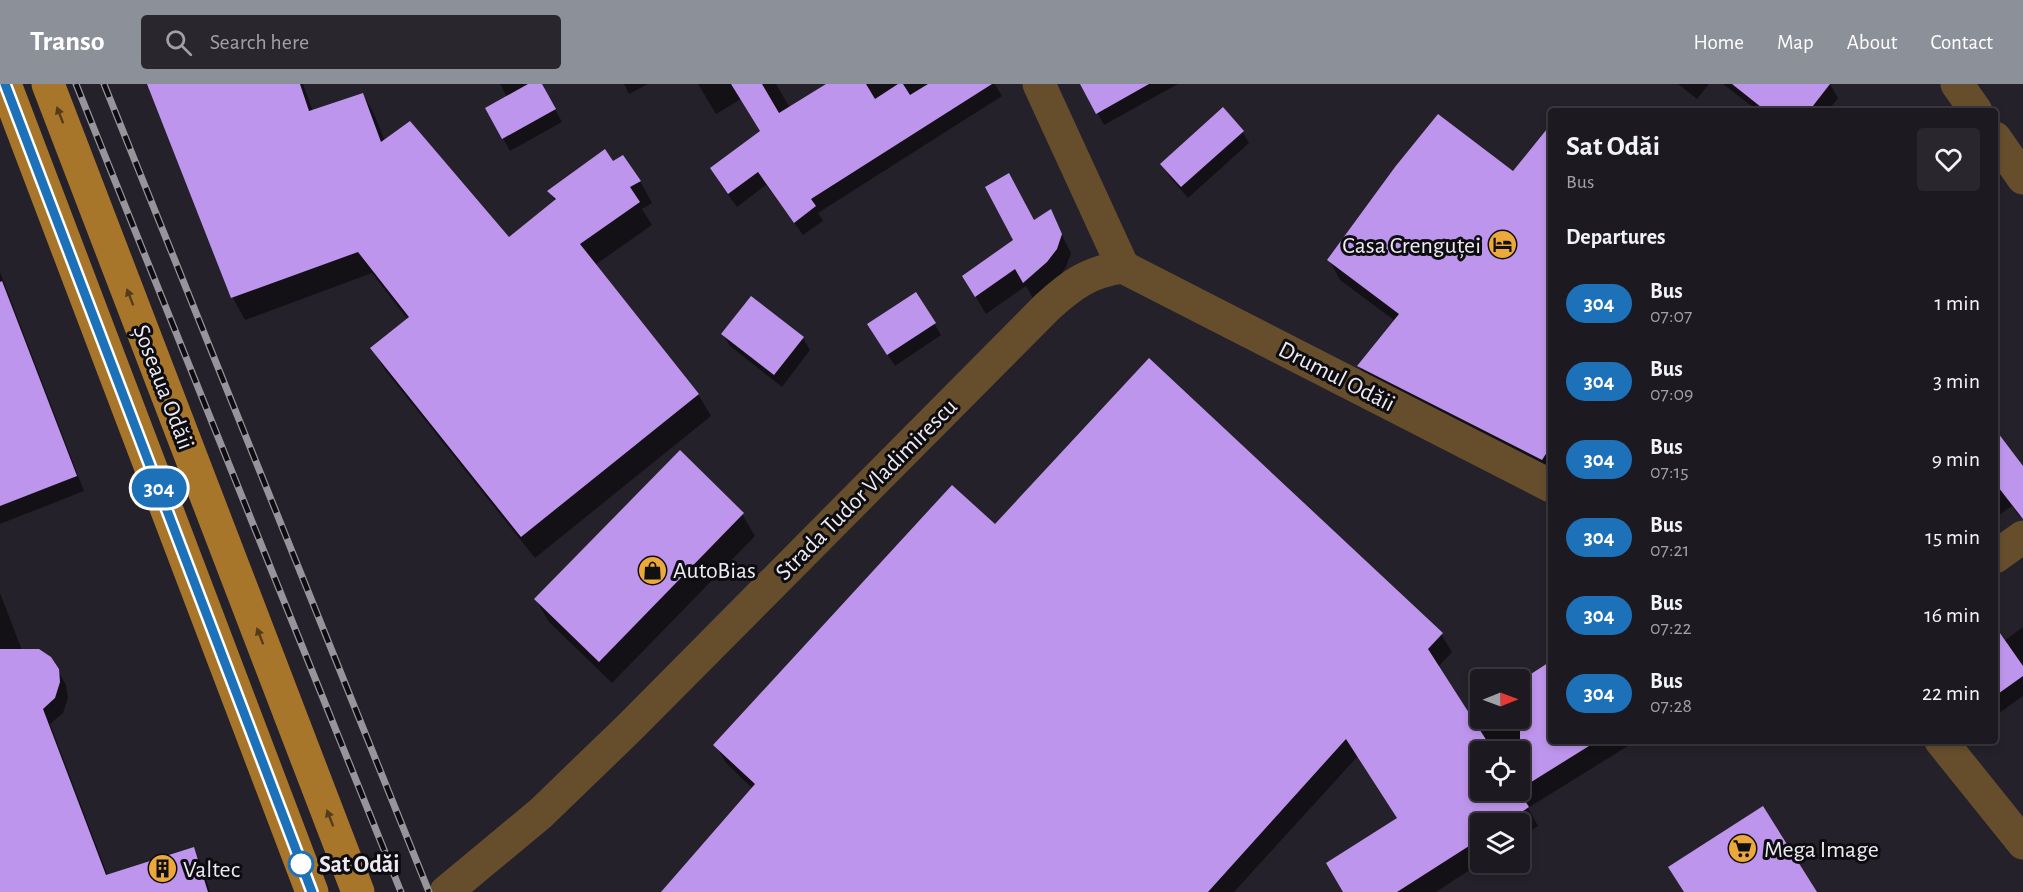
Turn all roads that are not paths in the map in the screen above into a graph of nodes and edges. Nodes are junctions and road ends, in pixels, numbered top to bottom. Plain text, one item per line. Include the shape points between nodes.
1 (5, 84) edge
2 (48, 84) edge
3 (1039, 84) edge
4 (1958, 84) edge
5 (1974, 108) edge
6 (1998, 142) edge
7 (2023, 178) edge
8 (1123, 267) junction
9 (1548, 484) edge
10 (2023, 537) edge
11 (1998, 555) edge
12 (1943, 744) edge
13 (2023, 843) edge
14 (312, 892) edge
15 (358, 892) edge
16 (446, 892) edge

1 - 14 main road, Șoseaua Odăii
15 -> 2 main road, Șoseaua Odăii
3 - 8 street
4 - 5 street
6 - 7 street
8 - 9 street, Drumul Odăii
8 - 16 street, Strada Tudor Vladimirescu via 1084,277 1065,290 630,727 541,813
10 - 11 street
12 - 13 street

